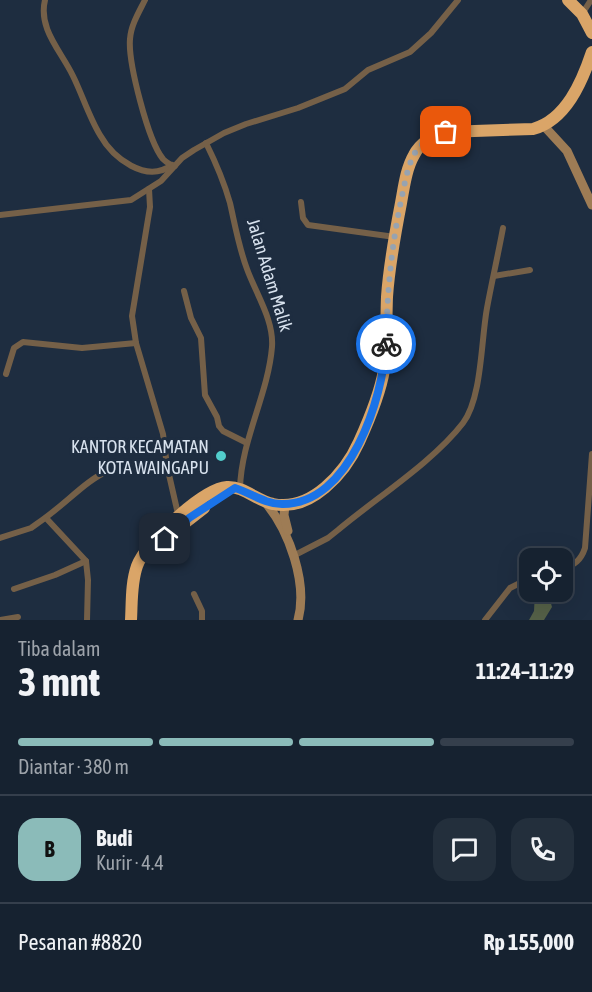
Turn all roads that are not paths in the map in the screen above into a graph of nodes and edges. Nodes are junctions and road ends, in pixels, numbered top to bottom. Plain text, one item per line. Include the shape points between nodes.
1 (45, 0) edge
2 (145, 0) edge
3 (458, 0) edge
4 (568, 0) edge
5 (591, 0) edge
6 (582, 14) junction
7 (592, 33) edge
8 (592, 52) edge
9 (544, 126) junction
10 (206, 143) junction
11 (174, 166) junction
12 (149, 189) junction
13 (301, 202) dead end
14 (592, 205) edge
15 (0, 215) edge
16 (503, 228) dead end
17 (395, 237) junction
18 (530, 270) dead end
19 (494, 276) junction
20 (184, 291) dead end
21 (136, 343) junction
22 (6, 374) dead end
23 (248, 443) junction
24 (592, 454) edge
25 (167, 466) junction
26 (591, 484) edge
27 (238, 489) junction
28 (264, 501) junction
29 (285, 505) junction
30 (178, 514) junction
31 (46, 518) junction
32 (0, 538) edge
33 (296, 555) junction
34 (86, 561) junction
35 (573, 565) edge
36 (519, 584) edge
37 (14, 589) dead end
38 (194, 594) dead end
39 (18, 617) dead end
40 (0, 620) edge
41 (87, 620) edge
42 (134, 620) edge
43 (202, 620) edge
44 (298, 620) edge
45 (303, 620) edge
46 (485, 620) edge

1 - 11 street via 44,24 111,150 136,168 154,172
2 - 11 street via 132,30 130,46 143,114 161,155
3 - 10 street via 410,52 368,70 345,89 237,127
4 - 6 highway
5 - 6 street
6 - 7 highway
8 - 9 highway via 565,108
9 - 14 main road via 567,151
9 - 17 highway via 438,133 426,141 410,165
10 - 11 street
10 - 23 street, Jalan Adam Malik via 221,176 247,268 272,331 270,361
11 - 12 street
12 - 15 street via 131,200 115,203
12 - 21 street via 150,207 132,316
13 - 17 street via 308,225
16 - 19 street
17 - 29 highway via 388,281 383,372 358,443 332,483 302,501
18 - 19 street
19 - 33 street via 477,382 464,423 414,470 338,530
20 - 23 street via 201,338 205,395 219,426
21 - 22 street via 82,348 23,342 14,348
21 - 25 street via 164,434
23 - 27 street, Jalan Adam Malik
24 - 26 street
25 - 30 street
25 - 31 street via 129,465 108,470
26 - 35 street via 583,556
27 - 28 highway
27 - 30 highway via 222,488
27 - 42 highway via 189,518 150,554 143,567
28 - 29 highway
28 - 33 main road
29 - 33 main road via 284,515
30 - 42 highway via 138,563
31 - 32 street via 31,528
31 - 34 street
33 - 44 main road
33 - 45 main road via 303,581
34 - 37 street
34 - 41 street
36 - 46 street via 510,588
38 - 43 street
39 - 40 street

